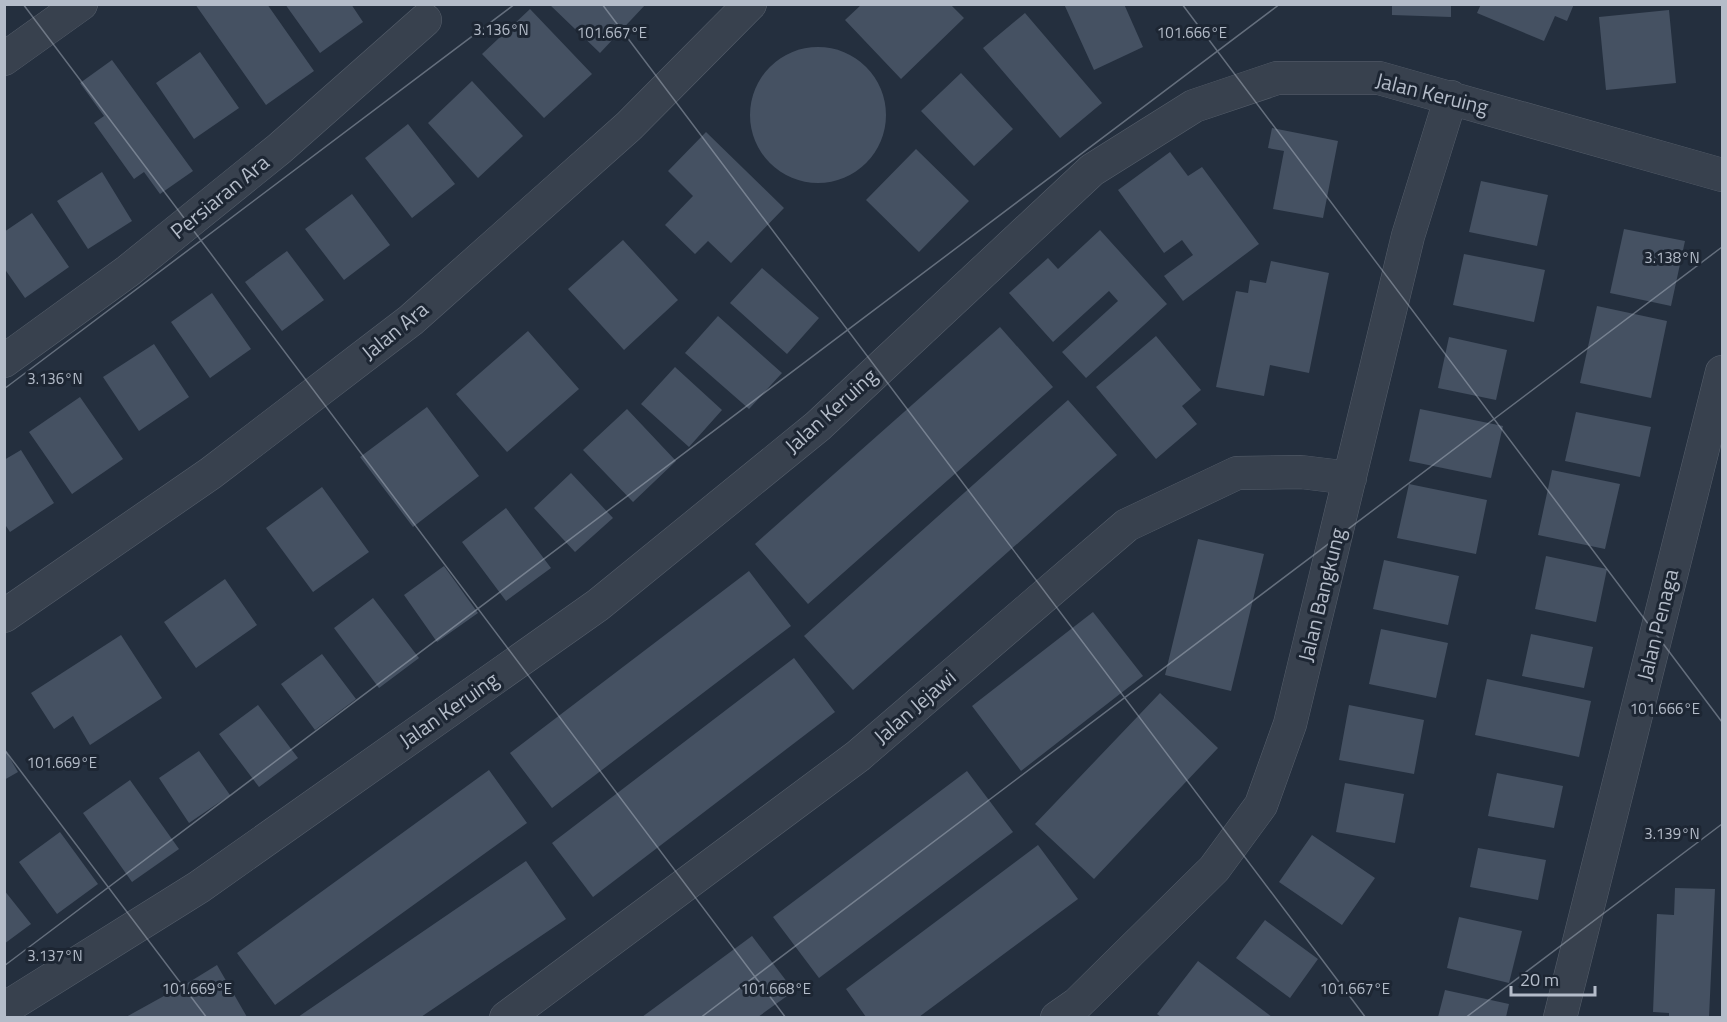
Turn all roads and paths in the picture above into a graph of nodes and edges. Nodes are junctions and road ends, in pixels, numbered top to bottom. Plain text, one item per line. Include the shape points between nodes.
1 (81, 4) edge
2 (738, 8) edge
3 (425, 20) dead end
4 (4, 59) edge
5 (1451, 97) junction
6 (1722, 174) edge
7 (4, 361) edge
8 (1722, 372) edge
9 (1350, 478) junction
10 (4, 616) edge
11 (4, 1009) edge
12 (506, 1017) edge
13 (1057, 1017) edge
14 (1560, 1017) edge

1 - 4 street
2 - 10 street, Jalan Ara via 629,126 411,320 211,473
3 - 7 street, Persiaran Ara via 271,156 128,272
5 - 6 street, Jalan Keruing
5 - 9 street, Jalan Bangkung via 1408,236
5 - 11 street, Jalan Keruing via 1379,78 1277,78 1194,106 1092,170 818,426 598,605 199,887
8 - 14 street, Jalan Penaga
9 - 12 street, Jalan Jejawi via 1301,472 1237,473 1127,525 858,756
9 - 13 street, Jalan Bangkung via 1290,724 1261,804 1214,869 1077,1004

